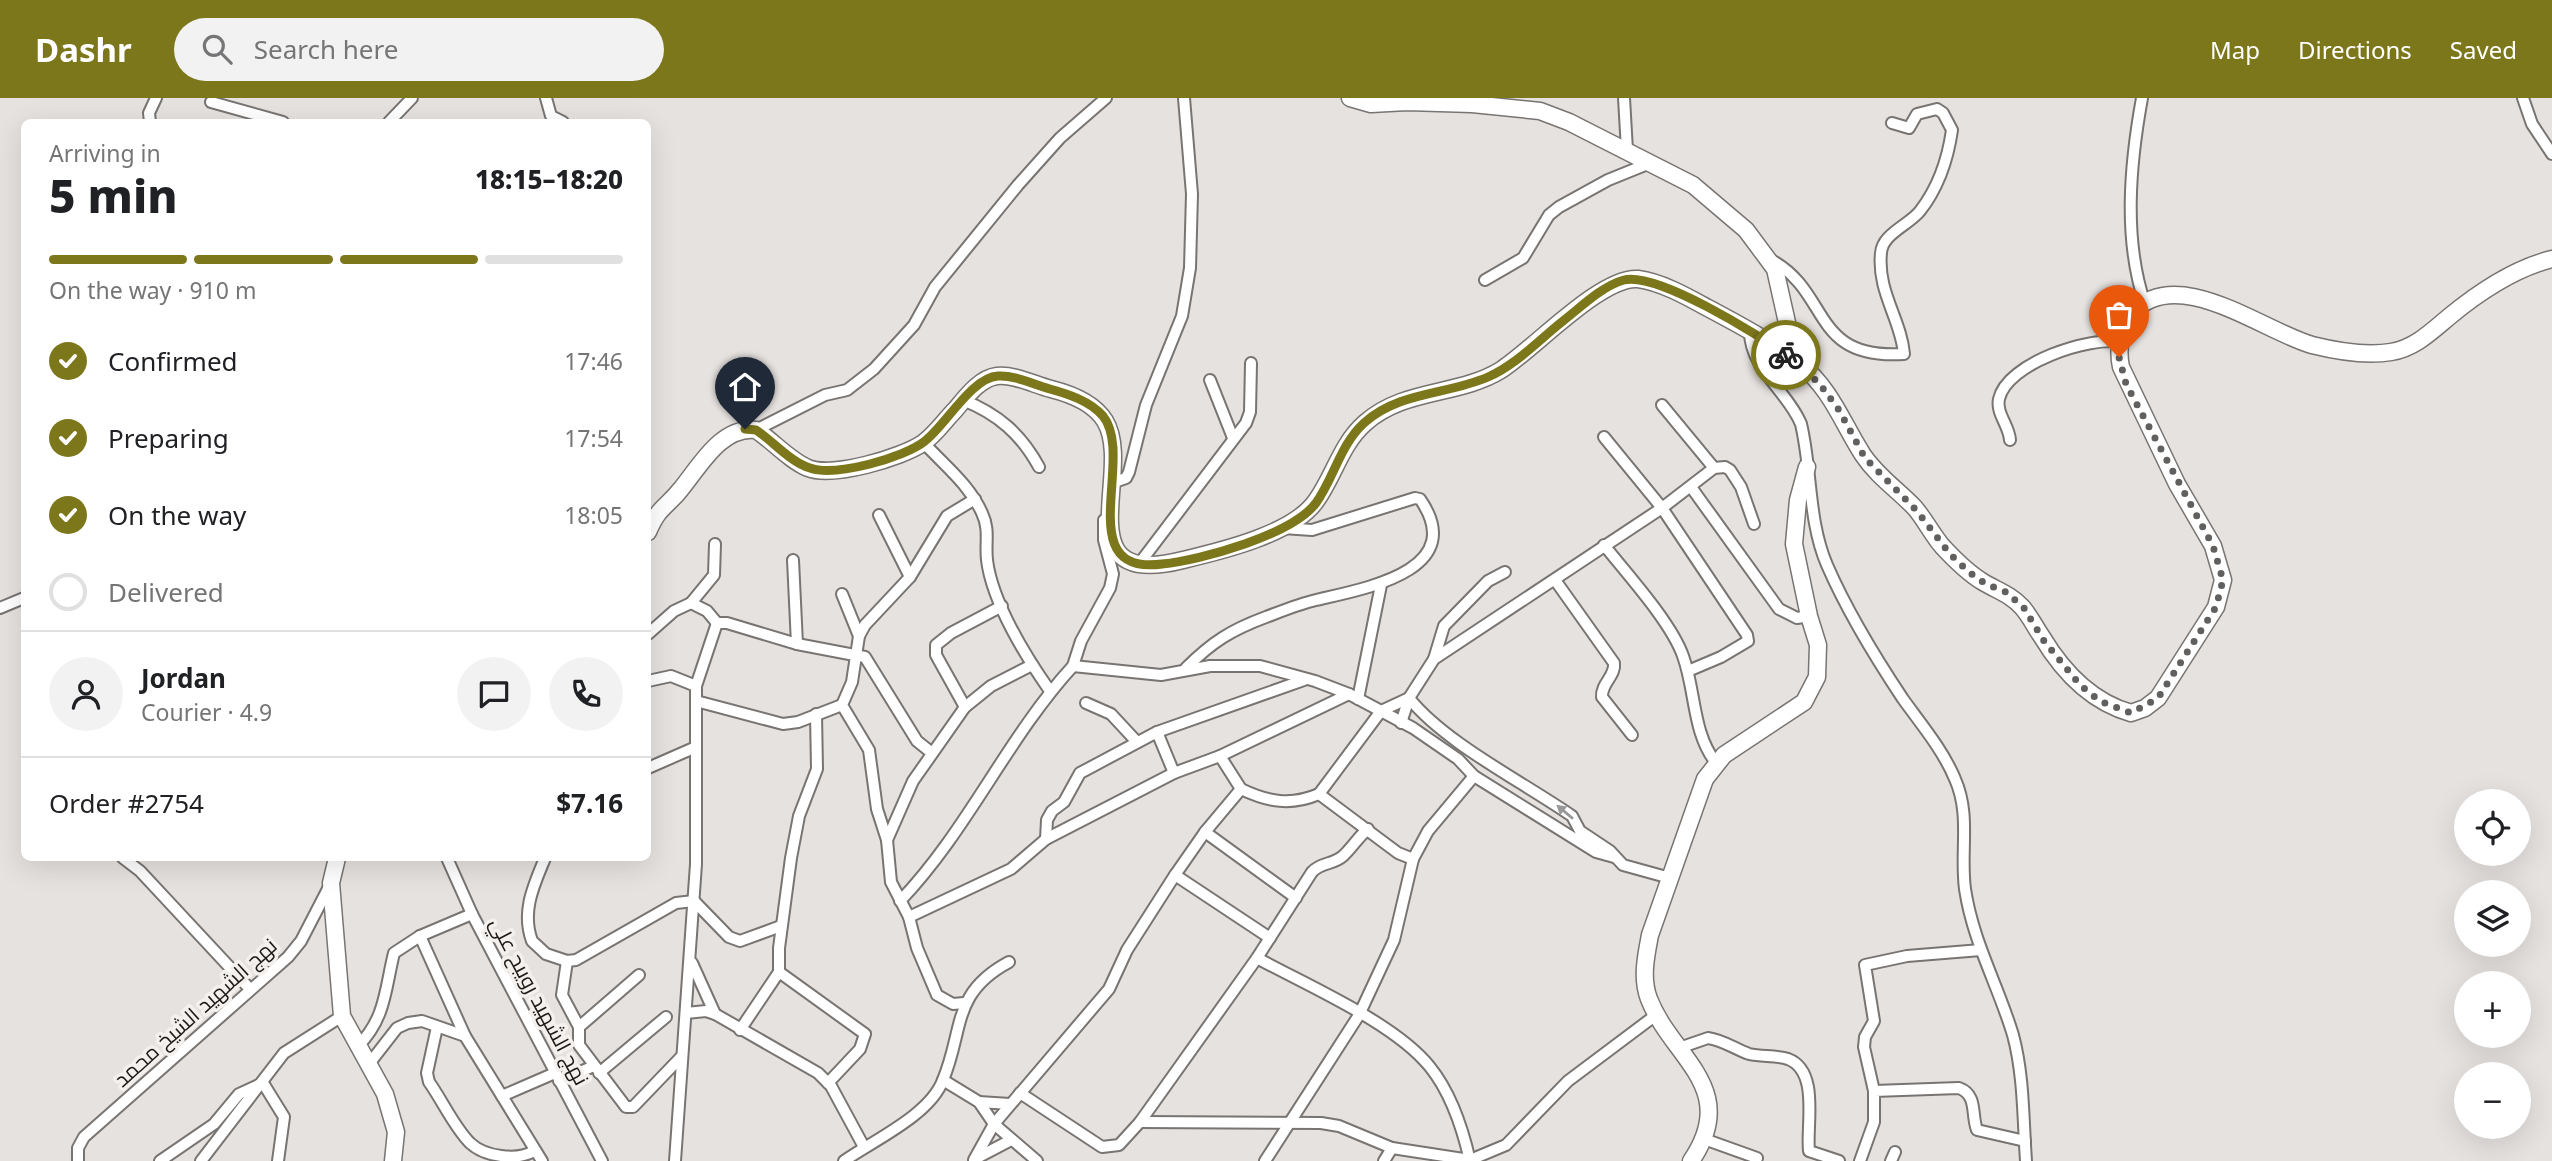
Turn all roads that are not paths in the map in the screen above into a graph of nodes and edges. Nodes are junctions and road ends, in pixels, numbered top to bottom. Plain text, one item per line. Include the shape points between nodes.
1 (156, 98) edge
2 (412, 98) edge
3 (545, 98) edge
4 (1106, 98) edge
5 (1184, 98) edge
6 (1350, 98) edge
7 (1623, 98) edge
8 (2142, 98) edge
9 (2523, 98) edge
10 (1471, 101) edge
11 (211, 102) dead end
12 (150, 119) edge
13 (272, 119) edge
14 (392, 119) edge
15 (557, 119) edge
16 (1892, 123) dead end
17 (1627, 150) junction
18 (2552, 154) edge
19 (1650, 163) junction
20 (1767, 258) junction
21 (2552, 259) edge
22 (1485, 280) dead end
23 (2145, 304) junction
24 (1750, 331) junction
25 (2121, 341) junction
26 (1779, 349) junction
27 (1251, 363) dead end
28 (1210, 380) dead end
29 (963, 400) junction
30 (1662, 405) dead end
31 (756, 430) junction
32 (1604, 437) dead end
33 (1233, 438) junction
34 (2010, 440) dead end
35 (924, 443) junction
36 (1038, 467) dead end
37 (1807, 467) junction
38 (1714, 468) junction
39 (1112, 483) junction
40 (1691, 487) junction
41 (975, 499) junction
42 (1662, 508) junction
43 (1108, 510) junction
44 (879, 515) dead end
45 (1754, 524) dead end
46 (651, 525) edge
47 (1282, 527) junction
48 (715, 544) dead end
49 (1604, 545) junction
50 (793, 560) dead end
51 (1139, 564) junction
52 (1505, 572) dead end
53 (909, 577) junction
54 (1555, 580) junction
55 (1381, 585) junction
56 (842, 594) dead end
57 (21, 598) edge
58 (691, 603) junction
59 (1002, 606) junction
60 (0, 608) edge
61 (1809, 616) junction
62 (717, 622) junction
63 (651, 629) edge
64 (859, 636) junction
65 (797, 645) junction
66 (858, 654) junction
67 (1434, 659) junction
68 (1032, 665) junction
69 (1073, 666) junction
70 (1186, 668) junction
71 (1688, 671) junction
72 (651, 680) edge
73 (1304, 680) junction
74 (696, 686) junction
75 (1050, 691) junction
76 (1354, 696) junction
77 (1409, 698) junction
78 (696, 701) junction
79 (1086, 703) dead end
80 (842, 705) junction
81 (965, 707) junction
82 (1381, 711) junction
83 (816, 714) junction
84 (1401, 723) junction
85 (1157, 732) junction
86 (1632, 735) dead end
87 (1137, 742) junction
88 (1467, 746) junction
89 (696, 747) junction
90 (932, 753) junction
91 (1220, 756) junction
92 (1458, 759) junction
93 (1716, 763) junction
94 (651, 767) edge
95 (1174, 773) junction
96 (1474, 776) junction
97 (1241, 789) junction
98 (1319, 794) junction
99 (1368, 829) junction
100 (1205, 832) junction
101 (1046, 839) junction
102 (887, 840) junction
103 (1614, 858) junction
104 (1413, 859) junction
105 (127, 861) edge
106 (336, 861) edge
107 (448, 861) edge
108 (544, 861) edge
109 (1175, 875) junction
110 (1670, 878) junction
111 (331, 883) junction
112 (1296, 898) junction
113 (694, 901) junction
114 (900, 901) junction
115 (472, 914) junction
116 (909, 917) junction
117 (781, 926) junction
118 (420, 936) junction
119 (1270, 938) junction
120 (1981, 950) junction
121 (1257, 958) junction
122 (567, 961) junction
123 (691, 962) junction
124 (1009, 962) dead end
125 (779, 972) junction
126 (639, 975) dead end
127 (249, 988) junction
128 (964, 1003) junction
129 (687, 1013) junction
130 (715, 1014) junction
131 (1656, 1014) junction
132 (1359, 1015) junction
133 (342, 1016) junction
134 (666, 1017) dead end
135 (437, 1027) junction
136 (579, 1027) junction
137 (740, 1030) junction
138 (465, 1036) junction
139 (358, 1046) junction
140 (1682, 1047) junction
141 (682, 1056) junction
142 (369, 1064) junction
143 (596, 1070) junction
144 (557, 1077) junction
145 (943, 1080) junction
146 (263, 1083) junction
147 (828, 1083) junction
148 (1874, 1091) junction
149 (1020, 1093) junction
150 (502, 1096) junction
151 (979, 1102) junction
152 (1010, 1104) junction
153 (1140, 1122) junction
154 (993, 1124) junction
155 (1289, 1124) junction
156 (1704, 1139) junction
157 (1011, 1140) junction
158 (2025, 1141) junction
159 (864, 1147) junction
160 (1392, 1148) junction
161 (534, 1151) junction
162 (1757, 1158) dead end
163 (78, 1161) edge
164 (160, 1161) edge
165 (201, 1161) edge
166 (278, 1161) edge
167 (393, 1161) edge
168 (542, 1161) edge
169 (602, 1161) edge
170 (675, 1161) edge
171 (844, 1161) edge
172 (973, 1161) edge
173 (1037, 1161) edge
174 (1265, 1161) edge
175 (1384, 1161) edge
176 (1470, 1161) edge
177 (1691, 1161) edge
178 (1839, 1161) edge
179 (1860, 1161) edge
180 (2026, 1161) edge

1 - 12 street
2 - 14 street
3 - 15 street via 551,116
4 - 31 street via 1060,138 1018,185 935,287 914,325 874,369 847,390 825,395
5 - 39 street via 1192,194 1190,268 1182,316 1146,405 1129,472
6 - 10 main road via 1371,104
7 - 17 street
8 - 23 street via 2131,237
9 - 18 street via 2532,124
10 - 17 main road via 1540,111
11 - 13 street
16 - 20 street via 1909,128 1917,114 1937,109 1952,130 1942,173 1931,194 1918,213 1883,243 1880,254 1885,298 1904,354 1862,352 1846,344 1794,278
17 - 19 main road
19 - 20 main road via 1707,194 1746,230
19 - 22 street via 1559,207 1549,215 1523,258
20 - 26 main road via 1777,275 1788,327
21 - 23 main road via 2487,289 2418,341 2391,352 2310,344 2198,297 2172,295
23 - 25 main road via 2124,324
24 - 26 main road
24 - 37 street via 1753,354 1795,409
24 - 47 main road via 1649,282 1635,279 1614,284 1496,373 1405,400 1365,422 1343,451 1314,506
25 - 26 main road via 2119,357 2126,384 2213,546 2223,580 2216,607 2158,698 2131,713 2100,701 2080,685 2024,608 1950,554 1917,511 1865,458 1819,383
25 - 34 street via 2104,339 2058,353 2027,366 2008,382 1998,403
27 - 33 street via 1248,417
28 - 33 street
29 - 35 main road
29 - 36 street via 1004,422
29 - 39 main road via 996,375 1080,400 1102,416 1109,428
30 - 38 street
31 - 35 main road via 806,468 822,471 866,464
31 - 46 main road via 734,432 710,452 680,491 657,511
32 - 42 street
33 - 51 street
35 - 41 street
37 - 61 main road via 1794,544
37 - 120 street via 1827,564 1851,613 1944,757 1961,793 1965,888
38 - 40 street
38 - 45 street via 1724,467 1733,473
39 - 43 main road
40 - 42 street
40 - 61 street via 1779,608 1797,618
41 - 53 street via 947,516
41 - 59 street via 989,530 987,559
42 - 49 street
42 - 71 street via 1731,608 1748,641
43 - 51 main road via 1119,553
43 - 69 street via 1104,531 1112,563 1110,588
44 - 53 street
47 - 51 main road via 1183,561
47 - 55 street via 1311,530 1420,499 1428,513 1433,542 1414,566
48 - 58 street via 713,575
49 - 54 street
49 - 71 street via 1674,639
50 - 65 street
52 - 67 street via 1488,581 1444,626
53 - 64 street via 874,612
54 - 67 street
54 - 86 street via 1615,666 1603,684 1602,697
55 - 70 street via 1312,601 1255,621 1215,640
55 - 76 street
56 - 64 street
57 - 60 street
58 - 62 street
58 - 63 street
59 - 68 street
59 - 81 street via 936,645 936,655
61 - 93 main road via 1819,659 1817,677 1804,702
62 - 65 street
62 - 74 street
64 - 66 street
65 - 66 street
66 - 80 street
66 - 90 street via 872,664 917,741
67 - 77 street
68 - 75 street
68 - 81 street via 991,686
69 - 70 street via 1161,675
69 - 75 street
70 - 73 street via 1260,666
71 - 93 street via 1699,734
72 - 74 street via 671,676
73 - 76 street
73 - 85 street
74 - 78 street
75 - 114 street via 935,860
76 - 82 street
76 - 91 street
77 - 82 street
77 - 84 street
77 - 88 street via 1418,710
78 - 83 street via 783,724
78 - 89 street
79 - 87 street via 1111,714
80 - 83 street
80 - 102 street via 869,750 877,809
81 - 90 street
82 - 84 street
82 - 98 street
83 - 117 street via 817,769 799,816
84 - 92 street
85 - 87 street
85 - 95 street
87 - 101 street via 1080,773 1064,802 1047,820
88 - 92 street
103 -> 88 street via 1580,831 1572,816
89 - 94 street
89 - 113 street
90 - 102 street
91 - 95 street
91 - 97 street
92 - 96 street
93 - 110 main road via 1704,779
95 - 101 street
96 - 103 street via 1596,852
96 - 104 street via 1428,831
97 - 98 street via 1273,802 1305,800
97 - 100 street
98 - 99 street
99 - 104 street
99 - 112 street via 1346,854 1319,865
100 - 109 street
100 - 112 street
101 - 116 street via 1011,869
102 - 114 street via 891,882
103 - 110 street via 1640,872
104 - 132 street via 1394,940
105 - 127 street
106 - 111 main road
107 - 115 street, نهج الشهيد رويبح علي
108 - 122 street via 528,902 528,932 539,949
109 - 119 street
109 - 149 street via 1127,950 1109,989
110 - 131 main road via 1646,956 1646,986
111 - 127 street, نهج الشهيد الشيخ محمد via 301,941
111 - 133 main road
112 - 119 street
113 - 117 street via 729,937 740,941
113 - 122 street via 676,904 591,953
113 - 123 street
114 - 116 street
115 - 118 street
115 - 144 street, نهج الشهيد رويبح علي
116 - 128 street via 937,995 953,1004
117 - 125 street
118 - 138 street
118 - 139 street via 394,953 380,1017 374,1031
119 - 121 street
120 - 148 street via 1907,956 1865,965 1874,1021 1864,1047
120 - 158 street via 2017,1053
121 - 132 street
121 - 153 street
122 - 136 street via 562,995
123 - 129 street
123 - 130 street
124 - 128 street via 990,972
125 - 137 street
125 - 147 street via 865,1034 860,1049
126 - 136 street
127 - 163 street, نهج الشهيد الشيخ محمد via 84,1137
128 - 145 street
129 - 130 street
129 - 141 street
130 - 137 street
131 - 140 main road
131 - 176 street via 1568,1081 1506,1145
132 - 155 street
132 - 176 street via 1383,1027 1432,1068 1458,1118
133 - 139 main road
133 - 146 street via 284,1053
134 - 143 street
135 - 138 street
135 - 142 street via 422,1021 397,1028
135 - 161 street via 429,1082 471,1143 502,1156 523,1157
136 - 143 street via 579,1045
137 - 147 street
138 - 150 street
139 - 142 main road
140 - 156 main road via 1697,1071 1707,1102 1709,1124
140 - 178 street via 1708,1038 1796,1065 1808,1090 1809,1151
141 - 143 street via 634,1107 626,1107
141 - 170 street
142 - 167 main road via 392,1114 396,1132
143 - 144 street
144 - 150 street
144 - 169 street, نهج الشهيد رويبح علي
145 - 151 street
145 - 159 street via 934,1098
146 - 164 street via 239,1094 214,1124
146 - 165 street
146 - 166 street via 284,1116
147 - 159 street
148 - 158 street via 1959,1088 1972,1100 1977,1130
148 - 179 street via 1874,1122
149 - 152 street
149 - 153 street via 1102,1147 1119,1145
150 - 161 street
151 - 152 street
151 - 154 street
152 - 154 street
153 - 155 street
154 - 157 street
154 - 172 street
155 - 160 street via 1339,1126
155 - 174 street
156 - 162 street
156 - 177 main road
157 - 172 street
157 - 173 street
158 - 180 street
159 - 171 street
160 - 175 street
160 - 176 street
161 - 168 street

